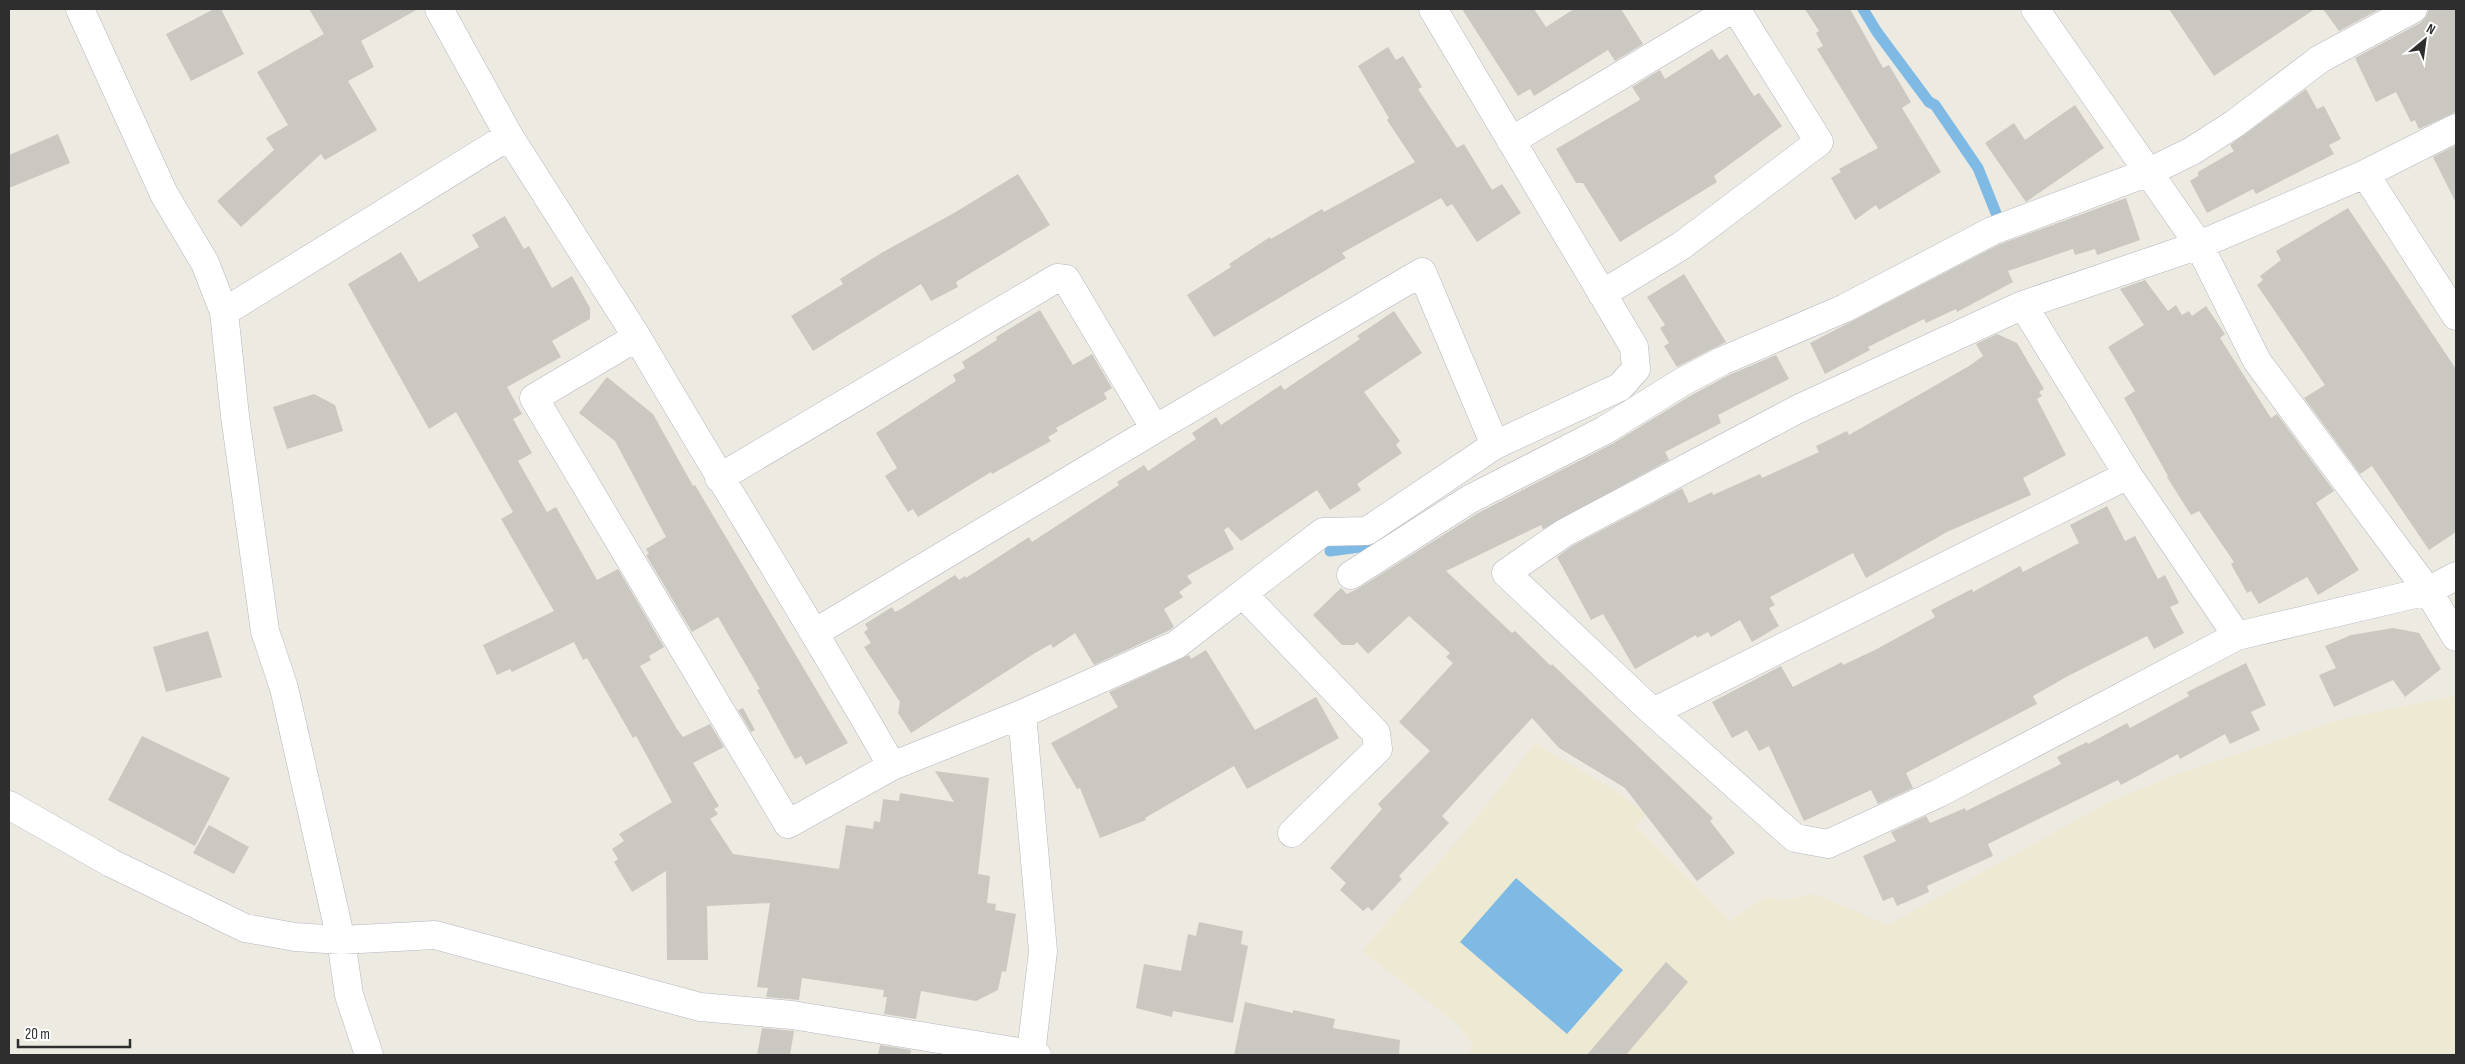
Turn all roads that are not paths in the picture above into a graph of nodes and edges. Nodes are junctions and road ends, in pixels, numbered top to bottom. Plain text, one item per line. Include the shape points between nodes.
1 (80, 9) edge
2 (439, 9) edge
3 (1433, 9) edge
4 (1732, 9) edge
5 (1736, 9) edge
6 (2035, 9) edge
7 (2413, 9) edge
8 (2456, 128) edge
9 (509, 136) junction
10 (1511, 141) junction
11 (2148, 172) junction
12 (2365, 174) junction
13 (2199, 245) junction
14 (1602, 294) junction
15 (2023, 305) junction
16 (224, 312) junction
17 (2456, 316) edge
18 (637, 337) junction
19 (1155, 429) junction
20 (1495, 445) junction
21 (2128, 475) junction
22 (719, 478) junction
23 (1351, 575) dead end
24 (2456, 576) edge
25 (2428, 591) junction
26 (1243, 594) junction
27 (816, 632) junction
28 (2237, 636) junction
29 (2456, 637) edge
30 (1653, 712) junction
31 (1022, 714) junction
32 (892, 766) junction
33 (9, 805) edge
34 (1292, 833) dead end
35 (341, 940) junction
36 (370, 1055) edge
37 (1034, 1055) edge

1 - 16 street via 164,194 205,263
2 - 9 street
3 - 10 street
4 - 10 street
5 - 14 street via 1819,142 1681,246
6 - 11 street
7 - 11 street via 2320,59 2234,124 2192,151
8 - 12 street
9 - 16 street
9 - 18 street
10 - 14 street
11 - 13 street
11 - 23 street via 1992,232 1845,308 1722,360 1605,430 1470,499
12 - 13 street
12 - 17 street
13 - 15 street
13 - 25 street via 2257,361
14 - 20 street via 1634,347 1636,369 1620,387
15 - 21 street
15 - 30 street via 1796,410 1564,533 1506,573
16 - 35 street via 234,416 265,631 284,688
18 - 22 street
18 - 32 street via 534,398 788,824
19 - 20 street via 1422,272
19 - 22 street via 1066,279 1057,278
19 - 27 street
20 - 26 street via 1367,531 1323,532
21 - 28 street
21 - 30 street
22 - 27 street
24 - 25 street
25 - 28 street
25 - 29 street
26 - 31 street via 1176,645
26 - 34 street via 1376,733 1378,749
27 - 32 street
28 - 30 street via 1939,793 1828,844 1795,838
31 - 32 street
31 - 37 street via 1043,951
33 - 35 street via 110,863 245,928 295,937
35 - 36 street via 349,995
35 - 37 street via 436,935 700,1007 792,1015

